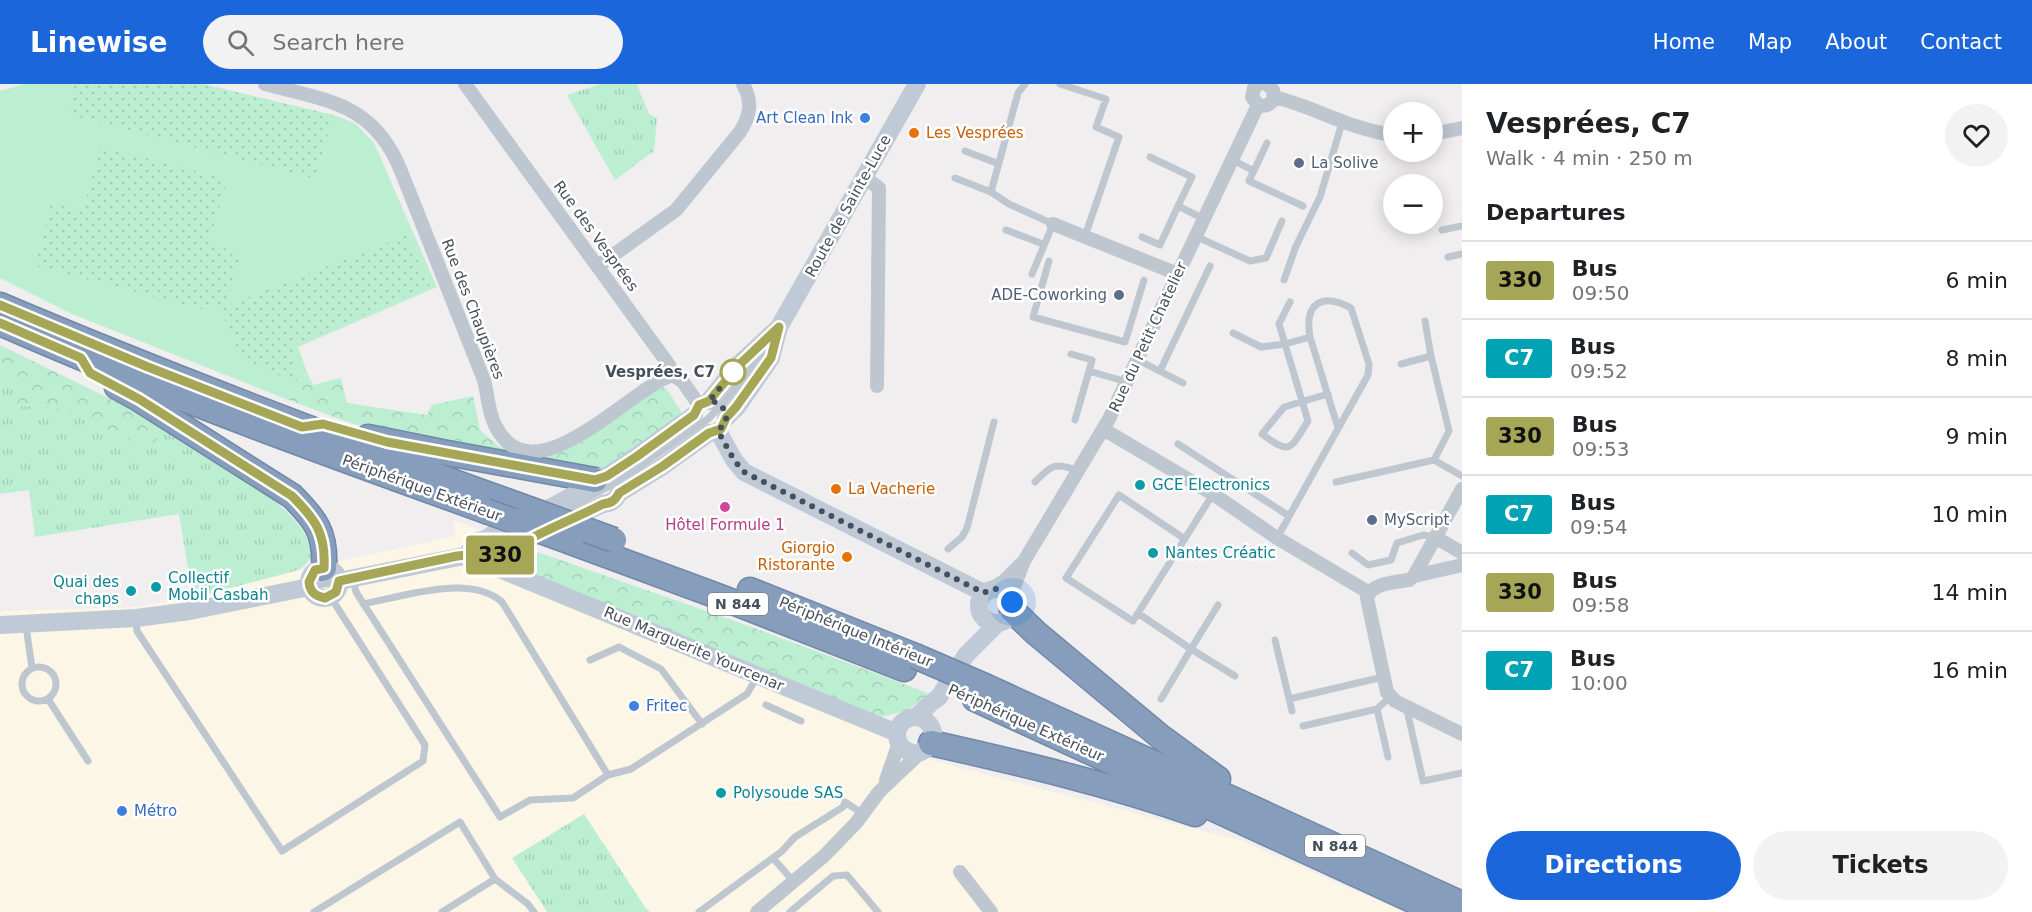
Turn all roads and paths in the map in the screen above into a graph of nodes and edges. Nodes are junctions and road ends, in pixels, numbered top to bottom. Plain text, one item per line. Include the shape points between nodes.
1 (265, 84) edge
2 (465, 84) edge
3 (743, 84) edge
4 (917, 84) edge
5 (1025, 84) edge
6 (1060, 84) edge
7 (1257, 85) edge
8 (1274, 97) junction
9 (1258, 105) junction
10 (1342, 123) junction
11 (1462, 128) edge
12 (1383, 132) edge
13 (1443, 132) edge
14 (1267, 143) dead end
15 (965, 151) dead end
16 (1150, 157) dead end
17 (1231, 159) junction
18 (999, 164) junction
19 (1254, 171) junction
20 (864, 177) junction
21 (955, 178) dead end
22 (991, 192) junction
23 (1178, 206) junction
24 (1303, 206) dead end
25 (1203, 219) junction
26 (1282, 222) dead end
27 (1053, 224) junction
28 (1462, 226) edge
29 (1443, 230) edge
30 (1006, 231) dead end
31 (1085, 236) junction
32 (1195, 236) junction
33 (1142, 237) dead end
34 (1044, 244) junction
35 (1462, 254) edge
36 (1448, 257) dead end
37 (1049, 261) dead end
38 (598, 266) junction
39 (1210, 266) dead end
40 (1032, 274) dead end
41 (1178, 274) junction
42 (1144, 280) dead end
43 (1284, 280) dead end
44 (1290, 302) dead end
45 (0, 305) edge
46 (1425, 321) dead end
47 (0, 323) edge
48 (779, 327) junction
49 (1233, 333) dead end
50 (1310, 337) junction
51 (1125, 342) junction
52 (1285, 344) junction
53 (1071, 354) dead end
54 (1141, 354) junction
55 (1431, 356) junction
56 (81, 358) junction
57 (1401, 364) dead end
58 (1089, 371) junction
59 (1160, 371) junction
60 (673, 375) junction
61 (1127, 382) junction
62 (1183, 383) dead end
63 (877, 386) dead end
64 (1328, 394) junction
65 (1302, 401) junction
66 (709, 417) junction
67 (1075, 420) dead end
68 (994, 422) dead end
69 (302, 427) junction
70 (1338, 428) junction
71 (1103, 429) junction
72 (1178, 444) dead end
73 (1434, 460) junction
74 (1079, 471) junction
75 (1462, 476) edge
76 (1035, 482) dead end
77 (1336, 482) dead end
78 (604, 488) junction
79 (1462, 489) edge
80 (1213, 494) junction
81 (1289, 516) junction
82 (1435, 537) junction
83 (1277, 538) junction
84 (1185, 539) junction
85 (948, 549) dead end
86 (492, 551) junction
87 (1352, 553) dead end
88 (1462, 553) edge
89 (1024, 561) junction
90 (1462, 565) edge
91 (1414, 576) junction
92 (331, 582) junction
93 (987, 591) junction
94 (1368, 592) junction
95 (363, 604) junction
96 (1218, 605) dead end
97 (979, 611) junction
98 (1008, 612) junction
99 (1139, 614) junction
100 (136, 618) junction
101 (25, 623) junction
102 (0, 625) edge
103 (1275, 640) dead end
104 (1191, 649) junction
105 (966, 655) junction
106 (590, 660) dead end
107 (909, 662) junction
108 (32, 668) junction
109 (758, 675) junction
110 (1235, 676) dead end
111 (1383, 677) junction
112 (981, 693) junction
113 (939, 697) junction
114 (1390, 697) junction
115 (48, 699) junction
116 (1161, 699) dead end
117 (1289, 699) junction
118 (766, 705) dead end
119 (1406, 706) junction
120 (1377, 709) junction
121 (1292, 711) dead end
122 (916, 717) junction
123 (801, 722) dead end
124 (702, 724) junction
125 (1303, 726) dead end
126 (1462, 734) edge
127 (898, 738) junction
128 (928, 741) junction
129 (1388, 756) dead end
130 (88, 761) dead end
131 (1462, 772) edge
132 (608, 775) junction
133 (879, 792) junction
134 (1260, 810) junction
135 (863, 814) junction
136 (1288, 842) junction
137 (773, 858) junction
138 (960, 872) dead end
139 (495, 879) junction
140 (795, 882) junction
141 (1462, 904) edge
142 (314, 912) edge
143 (442, 912) edge
144 (534, 912) edge
145 (699, 912) edge
146 (757, 912) edge
147 (790, 912) edge
148 (878, 912) edge
149 (991, 912) edge
150 (1438, 912) edge

1 - 60 street, Rue des Chaupières via 346,107 367,120 386,140 471,345 484,380 491,417 510,444 533,450 565,443 661,379
2 - 38 street, Rue des Vesprées
3 - 38 street via 751,108 740,132 676,210
4 - 20 street, Route de Sainte-Luce
5 - 18 lane via 1018,93
6 - 31 lane via 1106,99 1096,127 1119,137
7 - 8 street via 1273,90
7 - 9 street via 1252,97
8 - 9 street via 1268,105
8 - 10 street
9 - 17 street, Rue du Petit Chatelier
10 - 12 street
10 - 43 lane via 1320,196
11 - 13 street
14 - 19 lane
15 - 18 lane
16 - 23 lane via 1192,177
17 - 19 lane
17 - 25 street, Rue du Petit Chatelier
18 - 22 lane
19 - 24 lane via 1249,181
20 - 48 street, Route de Sainte-Luce
20 - 63 street via 879,188
21 - 22 lane
22 - 27 lane
23 - 25 lane
23 - 33 lane via 1160,244
25 - 32 street, Rue du Petit Chatelier
26 - 32 lane via 1266,258 1250,261
27 - 31 street
27 - 34 lane
28 - 29 lane
30 - 34 lane
31 - 41 street
32 - 41 street, Rue du Petit Chatelier
34 - 40 lane
35 - 36 lane
37 - 51 lane via 1034,317
38 - 60 street, Rue des Vesprées
39 - 59 lane
41 - 54 street, Rue du Petit Chatelier
42 - 51 lane
44 - 52 lane via 1279,324
45 - 69 highway, Périphérique Intérieur / N 844
46 - 55 lane
47 - 56 highway, Périphérique Extérieur / N 844
48 - 66 street, Route de Sainte-Luce via 738,366
48 - 66 street, Route de Sainte-Luce via 771,358 736,407
49 - 52 lane via 1262,347
50 - 52 lane
50 - 64 lane
50 - 70 lane via 1307,322 1316,304 1327,300 1351,308 1369,364 1368,375
51 - 54 lane
52 - 65 lane
53 - 58 lane via 1092,360
54 - 59 lane
54 - 61 street, Rue du Petit Chatelier
55 - 57 lane
55 - 73 lane via 1449,431
56 - 92 highway via 90,373 139,399 292,496 318,526
56 - 107 highway, Périphérique Extérieur / N 844, bridge via 209,410 486,512
58 - 61 lane
58 - 67 lane
59 - 62 lane
60 - 66 street, Rue des Vesprées via 683,382
61 - 71 street, Rue du Petit Chatelier
64 - 65 lane
64 - 70 lane
65 - 65 lane via 1284,407 1262,434 1280,447 1291,445 1308,421
66 - 78 street, Route de Sainte-Luce via 663,466
66 - 93 street via 744,472
68 - 85 lane via 967,528
69 - 78 highway via 323,424 387,442
69 - 107 highway, Périphérique Intérieur / N 844, bridge via 804,611
70 - 81 lane
71 - 74 street, Rue du Petit Chatelier
71 - 80 street
72 - 81 lane
73 - 75 lane
73 - 77 lane
74 - 76 lane via 1059,464
74 - 89 street, Rue du Petit Chatelier
78 - 86 street, Route de Sainte-Luce via 501,529
79 - 82 street
80 - 83 street
80 - 84 lane
81 - 83 lane
82 - 87 lane via 1423,535 1397,543 1391,560 1368,565
82 - 88 street
82 - 91 street
83 - 94 street
84 - 99 lane
84 - 99 lane via 1119,495 1066,578 1134,621
86 - 92 street, Rue Marguerite Yourcenar via 487,567 475,565 469,555
86 - 109 street, Rue Marguerite Yourcenar via 497,568
89 - 93 street, Rue du Petit Chatelier
89 - 98 street, Rue du Petit Chatelier
90 - 91 street
91 - 94 street
92 - 95 lane via 356,592
92 - 100 street
92 - 100 lane via 425,745 423,761 282,851 137,631
93 - 97 street via 979,602
93 - 98 street via 1001,589 1008,593
94 - 111 street via 1367,606
95 - 132 lane via 442,589 470,589 493,595 502,602
95 - 132 lane via 501,817 530,800 573,798
96 - 104 lane
97 - 98 street via 987,621
97 - 105 street
98 - 105 street
98 - 134 highway via 1162,738 1207,772 1246,794
99 - 104 lane
100 - 101 street
101 - 102 street
101 - 108 lane
103 - 117 lane
104 - 110 lane
104 - 116 lane
105 - 113 street
106 - 124 lane via 620,647 661,669
107 - 112 highway, Périphérique Extérieur / N 844
108 - 115 lane via 48,670 55,679 55,690
108 - 115 lane via 24,676 24,692 32,700
109 - 124 lane via 747,694
109 - 127 street, Rue Marguerite Yourcenar
111 - 114 street
111 - 117 lane
112 - 134 highway, N 844
112 - 136 highway, Périphérique Extérieur / N 844
113 - 122 street
113 - 128 street
114 - 119 street
114 - 120 lane
115 - 130 lane
117 - 121 lane
118 - 123 lane
119 - 126 street
119 - 131 lane via 1423,781
120 - 125 lane
120 - 129 lane
122 - 127 street via 905,720
122 - 128 street via 924,719
124 - 132 lane via 632,769
127 - 128 street via 909,752
127 - 133 street via 891,768
128 - 133 street
128 - 136 highway via 1104,785 1266,842
133 - 135 street
134 - 141 highway, N 844
135 - 137 lane via 845,801 843,807 795,837
135 - 140 street
136 - 150 highway, Périphérique Extérieur / N 844
137 - 140 lane
137 - 145 lane
138 - 149 street
139 - 142 lane via 460,822
139 - 143 lane
139 - 144 lane
140 - 146 street
147 - 148 lane via 833,876 847,875

